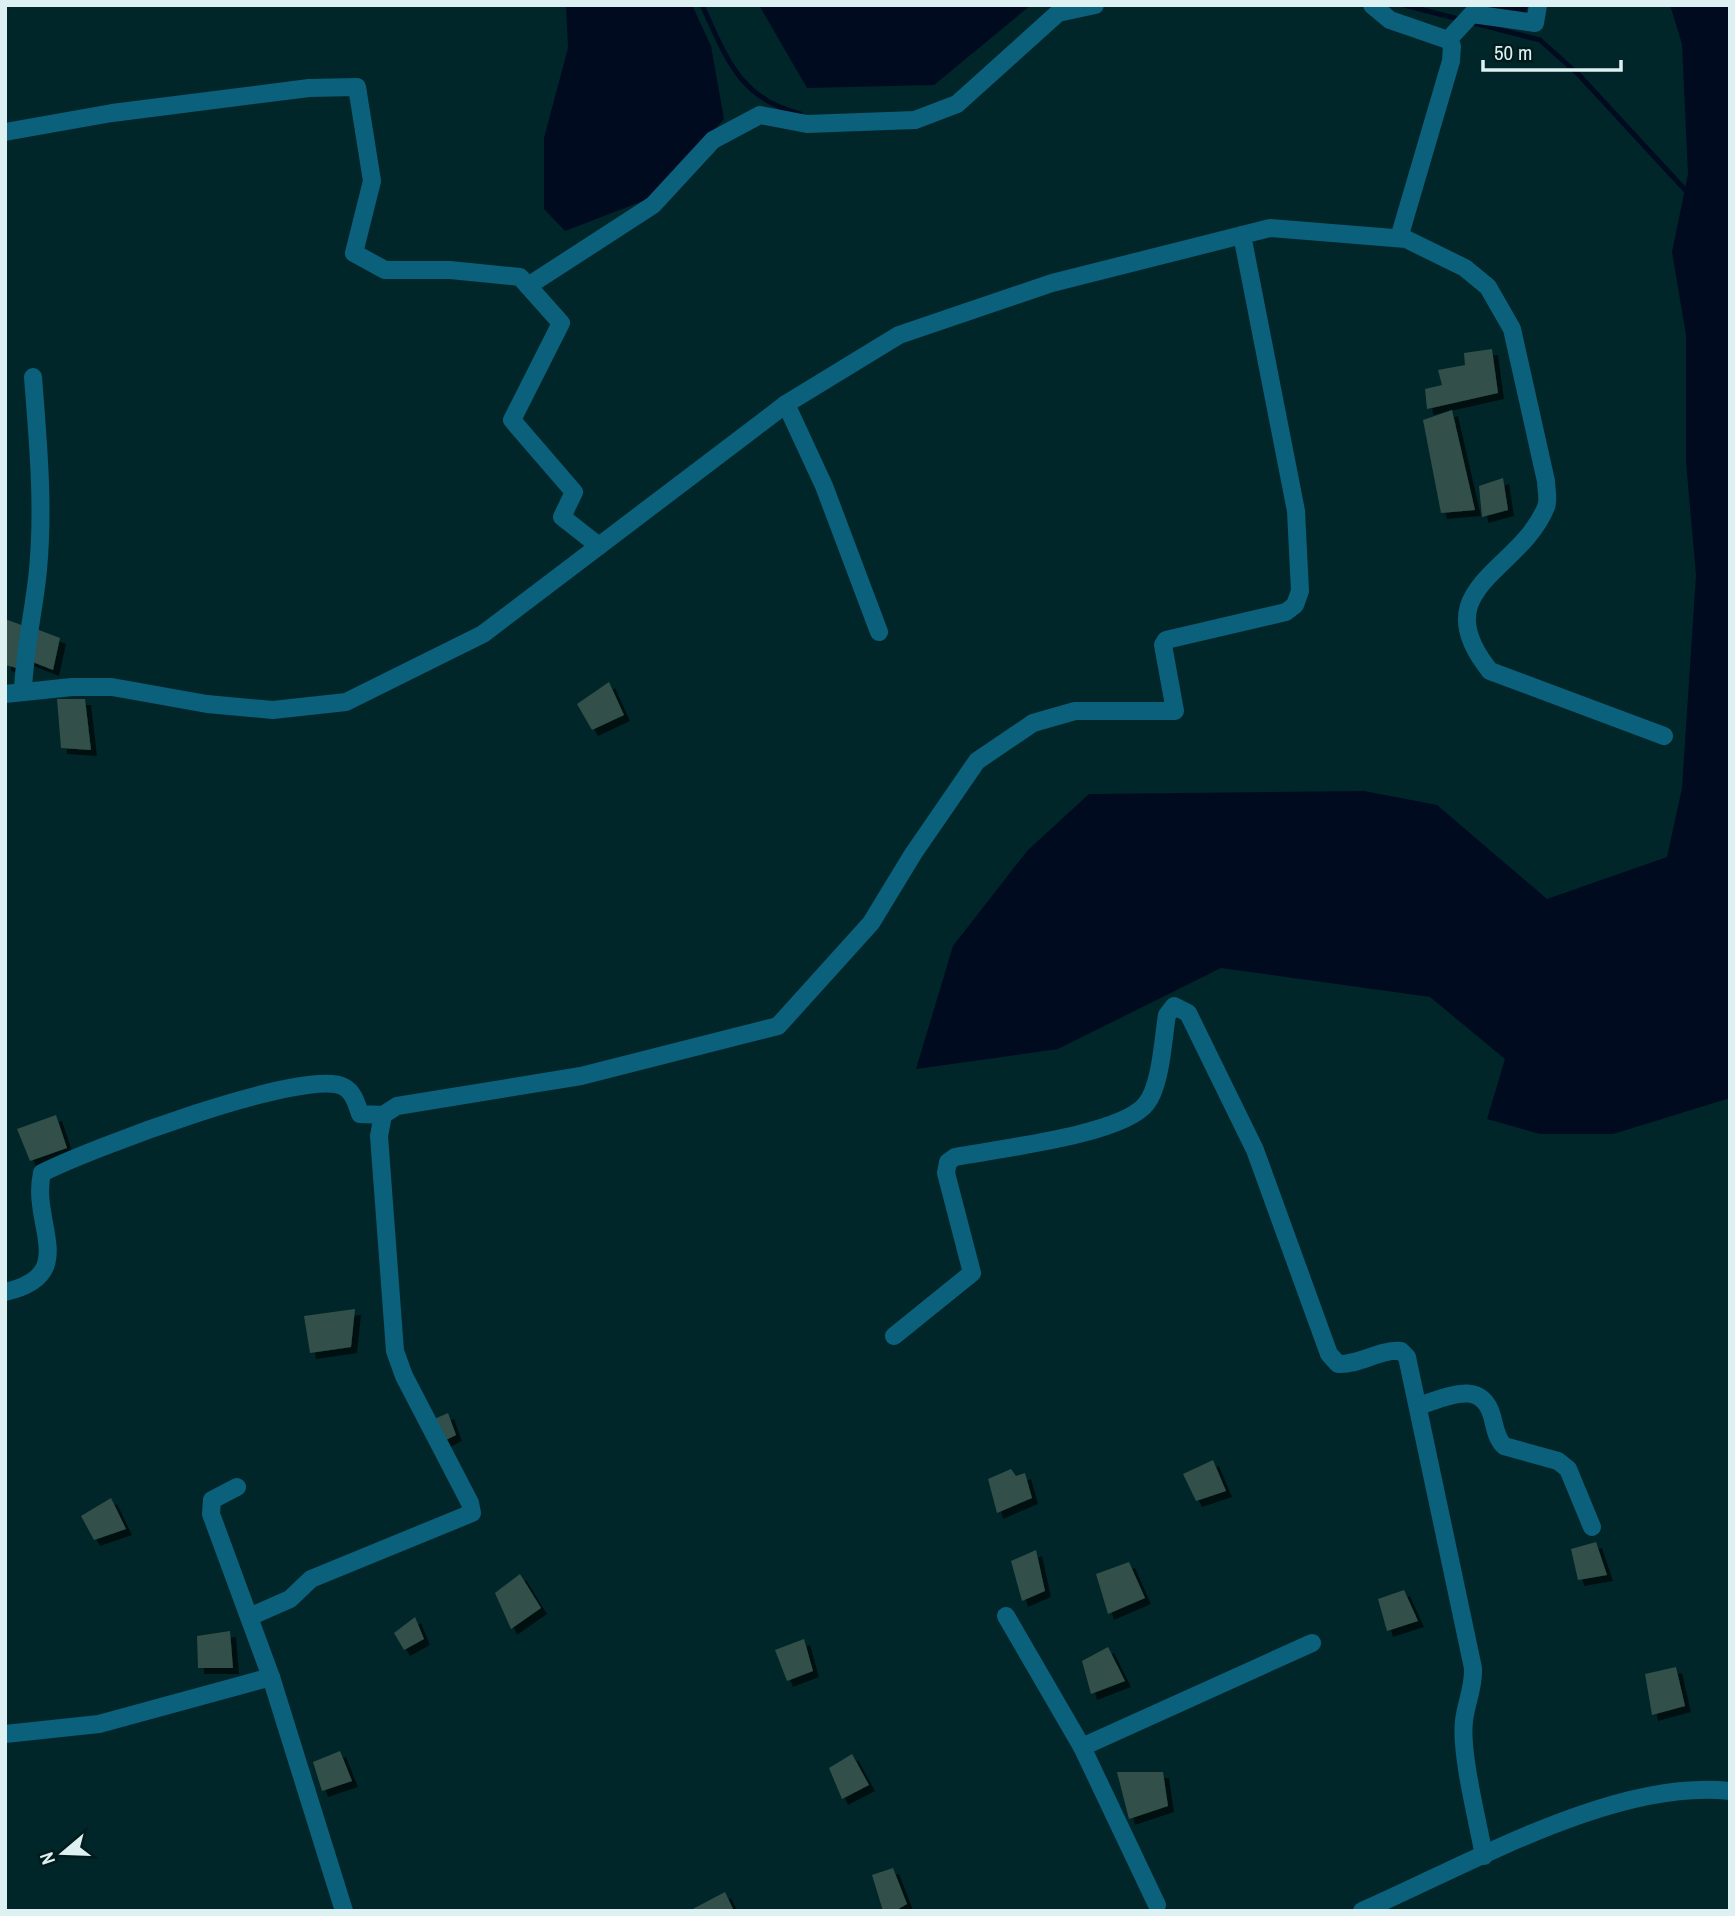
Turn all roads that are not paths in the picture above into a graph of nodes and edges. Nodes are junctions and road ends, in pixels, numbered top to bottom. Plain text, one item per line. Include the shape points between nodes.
1 (1095, 5) edge
2 (1372, 5) edge
3 (1538, 5) edge
4 (1448, 40) junction
5 (5, 132) edge
6 (1242, 235) junction
7 (1399, 238) junction
8 (528, 286) junction
9 (33, 377) dead end
10 (786, 404) junction
11 (599, 546) junction
12 (879, 632) dead end
13 (14, 693) edge
14 (1664, 736) dead end
15 (383, 1115) junction
16 (5, 1292) edge
17 (894, 1336) dead end
18 (1418, 1406) junction
19 (237, 1487) dead end
20 (1592, 1527) dead end
21 (1006, 1616) dead end
22 (249, 1617) junction
23 (1312, 1643) dead end
24 (271, 1676) junction
25 (5, 1734) edge
26 (1082, 1747) junction
27 (1730, 1791) edge
28 (1484, 1856) junction
29 (1155, 1909) edge
30 (344, 1911) edge
31 (1362, 1911) edge

1 - 8 street via 1058,13 957,104 915,120 807,124 760,115 713,140 653,205
2 - 4 street via 1390,20
3 - 4 street via 1535,23 1472,15
4 - 7 street via 1451,61
5 - 8 street via 125,111 309,88 357,87 372,181 354,253 386,270 520,277
6 - 7 street via 1270,228
6 - 10 street via 1052,283 899,335
6 - 15 street via 1296,511 1300,591 1295,605 1286,612 1166,640 1163,645 1175,711 1075,711 1034,723 977,761 871,923 778,1026 581,1076 397,1106
7 - 14 street via 1465,268 1488,287 1512,329 1546,481 1548,505 1479,587 1466,612 1471,648 1490,671
8 - 11 street via 561,323 512,420 573,492 562,517
9 - 13 street via 42,492 38,572
10 - 11 street
10 - 12 street via 824,486
11 - 13 street via 483,634 346,702 273,709 207,704 112,687
15 - 16 street via 360,1114 344,1087 319,1082 281,1088 78,1155 42,1173 38,1189 49,1258 44,1274 27,1287
15 - 22 street via 380,1149 396,1351 472,1513 311,1579 290,1599
17 - 18 street via 972,1273 946,1173 948,1163 955,1157 1081,1134 1134,1115 1154,1091 1167,1015 1179,1006 1194,1022 1255,1150 1329,1354 1338,1364 1347,1364 1401,1351 1407,1356
18 - 20 street via 1466,1392 1483,1397 1504,1446 1559,1461 1568,1469
18 - 28 street via 1473,1668 1464,1741
19 - 22 street via 212,1500 210,1507
21 - 26 street
22 - 24 street
23 - 26 street
24 - 25 street via 99,1724
24 - 30 street
26 - 29 street
27 - 28 street via 1701,1788 1613,1805
28 - 31 street

